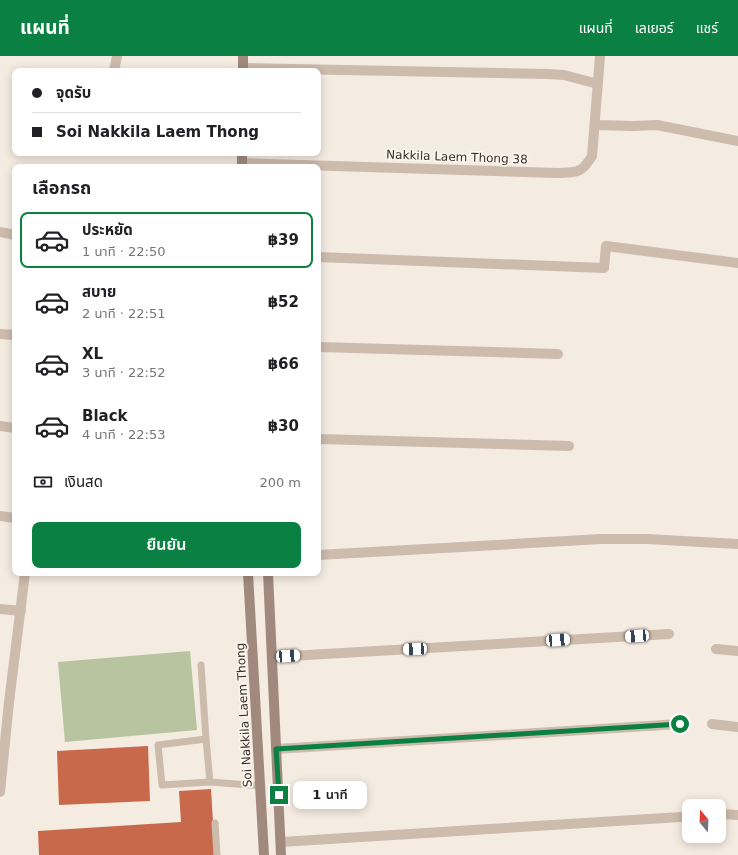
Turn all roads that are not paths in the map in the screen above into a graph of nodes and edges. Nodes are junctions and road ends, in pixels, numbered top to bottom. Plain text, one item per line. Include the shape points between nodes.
1 (117, 56) edge
2 (243, 56) edge
3 (600, 56) edge
4 (115, 68) edge
5 (243, 68) edge
6 (321, 70) edge
7 (598, 84) junction
8 (595, 125) junction
9 (738, 141) edge
10 (242, 161) edge
11 (321, 164) edge
12 (321, 164) edge
13 (0, 232) edge
14 (12, 234) edge
15 (321, 257) edge
16 (738, 262) edge
17 (0, 334) edge
18 (12, 336) edge
19 (321, 347) edge
20 (558, 354) dead end
21 (0, 426) edge
22 (12, 428) edge
23 (321, 438) edge
24 (568, 446) dead end
25 (0, 516) edge
26 (12, 518) edge
27 (738, 544) edge
28 (321, 555) edge
29 (24, 576) edge
30 (248, 576) edge
31 (268, 576) edge
32 (0, 609) edge
33 (21, 611) junction
34 (669, 634) dead end
35 (716, 649) dead end
36 (738, 651) edge
37 (272, 657) junction
38 (201, 665) dead end
39 (4, 702) edge
40 (680, 724) dead end
41 (712, 724) dead end
42 (738, 727) edge
43 (206, 739) junction
44 (276, 749) junction
45 (210, 782) junction
46 (261, 786) junction
47 (0, 792) edge
48 (726, 814) edge
49 (738, 815) edge
50 (681, 817) dead end
51 (215, 823) dead end
52 (281, 842) junction
53 (217, 855) edge
54 (264, 855) edge
55 (281, 855) edge

1 - 4 street
2 - 5 street
3 - 7 street, Nakkila Laem Thong 38
6 - 7 street via 548,74 564,75
7 - 8 street, Nakkila Laem Thong 38
8 - 9 street via 658,125
8 - 12 street, Nakkila Laem Thong 38 via 592,156 584,168 574,172
10 - 11 street, Nakkila Laem Thong 38
13 - 14 street
15 - 16 street via 604,268 606,246
17 - 18 street
19 - 20 street
21 - 22 street
23 - 24 street
25 - 26 street
27 - 28 street via 601,539
29 - 33 street
30 - 46 street, Soi Nakkila Laem Thong
31 - 37 street
32 - 33 street
33 - 39 street
34 - 37 street
35 - 36 street
37 - 44 street
38 - 43 lane
39 - 47 street
40 - 44 street
41 - 42 street
43 - 45 lane
43 - 45 lane via 158,745 162,785
44 - 52 street
45 - 46 lane
46 - 54 street, Soi Nakkila Laem Thong
48 - 49 street
50 - 52 street
51 - 53 lane
52 - 55 street

